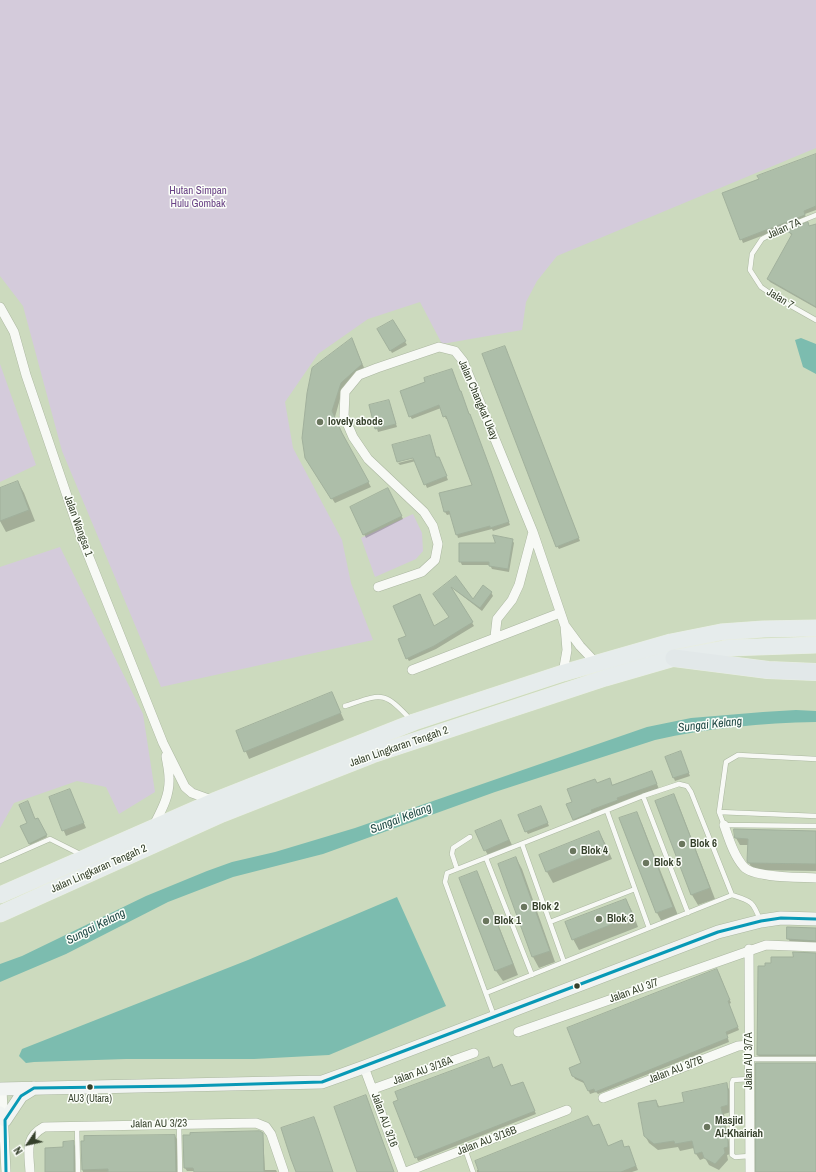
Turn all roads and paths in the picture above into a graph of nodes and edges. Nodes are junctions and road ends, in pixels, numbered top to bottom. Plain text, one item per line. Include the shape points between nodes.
1 (816, 215) edge
2 (750, 270) joint
3 (0, 307) edge
4 (816, 320) edge
5 (533, 532) junction
6 (378, 587) dead end
7 (560, 612) junction
8 (565, 626) junction
9 (816, 628) edge
10 (495, 637) junction
11 (816, 645) edge
12 (674, 658) junction
13 (596, 663) junction
14 (412, 670) dead end
15 (816, 672) edge
16 (562, 673) junction
17 (345, 706) dead end
18 (414, 722) junction
19 (163, 743) junction
20 (816, 759) edge
21 (643, 796) junction
22 (214, 801) junction
23 (607, 811) junction
24 (720, 812) junction
25 (816, 816) edge
26 (724, 825) junction
27 (816, 826) edge
28 (153, 827) junction
29 (470, 837) dead end
30 (522, 844) junction
31 (85, 857) junction
32 (486, 858) junction
33 (0, 861) edge
34 (457, 869) junction
35 (816, 878) edge
36 (635, 889) junction
37 (0, 895) edge
38 (732, 895) junction
39 (688, 913) junction
40 (0, 914) edge
41 (816, 919) edge
42 (760, 921) junction
43 (550, 922) junction
44 (649, 928) junction
45 (816, 947) edge
46 (749, 949) junction
47 (564, 962) junction
48 (532, 975) junction
49 (486, 993) junction
50 (494, 1016) junction
51 (518, 1032) dead end
52 (749, 1045) junction
53 (474, 1053) dead end
54 (750, 1059) junction
55 (816, 1059) edge
56 (364, 1067) junction
57 (749, 1079) junction
58 (34, 1088) junction
59 (1, 1089) edge
60 (373, 1089) junction
61 (603, 1098) dead end
62 (567, 1110) dead end
63 (2, 1117) edge
64 (179, 1124) junction
65 (77, 1126) junction
66 (465, 1149) junction
67 (750, 1156) junction
68 (421, 1169) edge
69 (6, 1172) edge
70 (30, 1172) edge
71 (78, 1172) edge
72 (180, 1172) edge
73 (284, 1172) edge
74 (405, 1172) edge
75 (473, 1172) edge
76 (750, 1172) edge

1 - 2 lane, Jalan 7A via 762,239 752,254
2 - 4 lane, Jalan 7 via 761,287
3 - 19 street, Jalan Wangsa 1 via 14,332 81,537
5 - 6 street, Jalan Changkat Ukay via 463,361 455,350 439,347 377,368 359,375 345,392 344,416 353,437 368,459 424,512 433,526 438,544 435,560 422,572
5 - 7 street, Jalan Changkat Ukay
5 - 10 street via 519,585 512,600 497,619
7 - 8 street, Jalan Changkat Ukay
7 - 10 street
8 - 13 street, Jalan Changkat Ukay
8 - 16 street, Jalan Changkat Ukay via 567,650
9 - 13 highway, Jalan Lingkaran Tengah 2 via 721,632 671,642
10 - 14 street
11 - 12 highway, Jalan Lingkaran Tengah 2 via 728,648
12 - 15 highway via 768,670
12 - 40 highway, Jalan Lingkaran Tengah 2 via 605,678 372,755 222,814
13 - 16 highway, Jalan Lingkaran Tengah 2
16 - 18 highway, Jalan Lingkaran Tengah 2
17 - 18 lane via 377,696 384,697 397,705
18 - 22 highway, Jalan Lingkaran Tengah 2
19 - 22 street, Jalan Wangsa 1 via 185,787 192,793
19 - 28 street, Jalan Wangsa 1 via 169,789
20 - 24 lane via 738,755 726,762
21 - 23 lane
21 - 38 lane via 679,784 687,786
21 - 39 lane
22 - 28 highway, Jalan Lingkaran Tengah 2
23 - 30 lane
23 - 36 lane
24 - 25 lane
24 - 26 lane
26 - 27 lane
26 - 35 street via 736,855 745,868 761,875
28 - 31 highway, Jalan Lingkaran Tengah 2
29 - 34 lane via 453,848 452,854
30 - 32 lane
30 - 43 lane
31 - 33 lane via 50,839
31 - 37 highway, Jalan Lingkaran Tengah 2
32 - 34 lane
32 - 48 lane
34 - 49 lane via 447,874 445,882
36 - 43 lane
36 - 44 lane
38 - 39 lane
38 - 42 lane via 748,900 756,908
39 - 44 lane
41 - 42 main road via 781,918
42 - 50 main road via 718,932
43 - 47 lane
44 - 47 lane
45 - 46 street, Jalan AU 3/7 via 766,945
46 - 51 street, Jalan AU 3/7
46 - 52 street, Jalan AU 3/7A
47 - 48 lane
48 - 49 lane
49 - 50 lane
50 - 56 main road
52 - 54 street, Jalan AU 3/7A
52 - 61 street, Jalan AU 3/7B via 738,1046
53 - 60 street, Jalan AU 3/16A
54 - 55 lane
54 - 57 street, Jalan AU 3/7A
56 - 58 main road via 322,1082
56 - 60 street, Jalan AU 3/16
57 - 67 street, Jalan AU 3/7A
57 - 67 lane via 734,1080 732,1083 732,1155
58 - 59 main road
58 - 63 main road via 20,1096
59 - 63 street
60 - 74 street, Jalan AU 3/16
62 - 66 street, Jalan AU 3/16B
63 - 69 street
64 - 65 street, Jalan AU 3/23
64 - 72 lane
64 - 73 street, Jalan AU 3/23 via 256,1123 266,1127 271,1134
65 - 70 street, Jalan AU 3/23 via 44,1127 37,1130 30,1138
65 - 71 lane
66 - 68 street, Jalan AU 3/16B
66 - 75 lane
67 - 76 street, Jalan AU 3/7A
68 - 74 street, Jalan AU 3/16B

